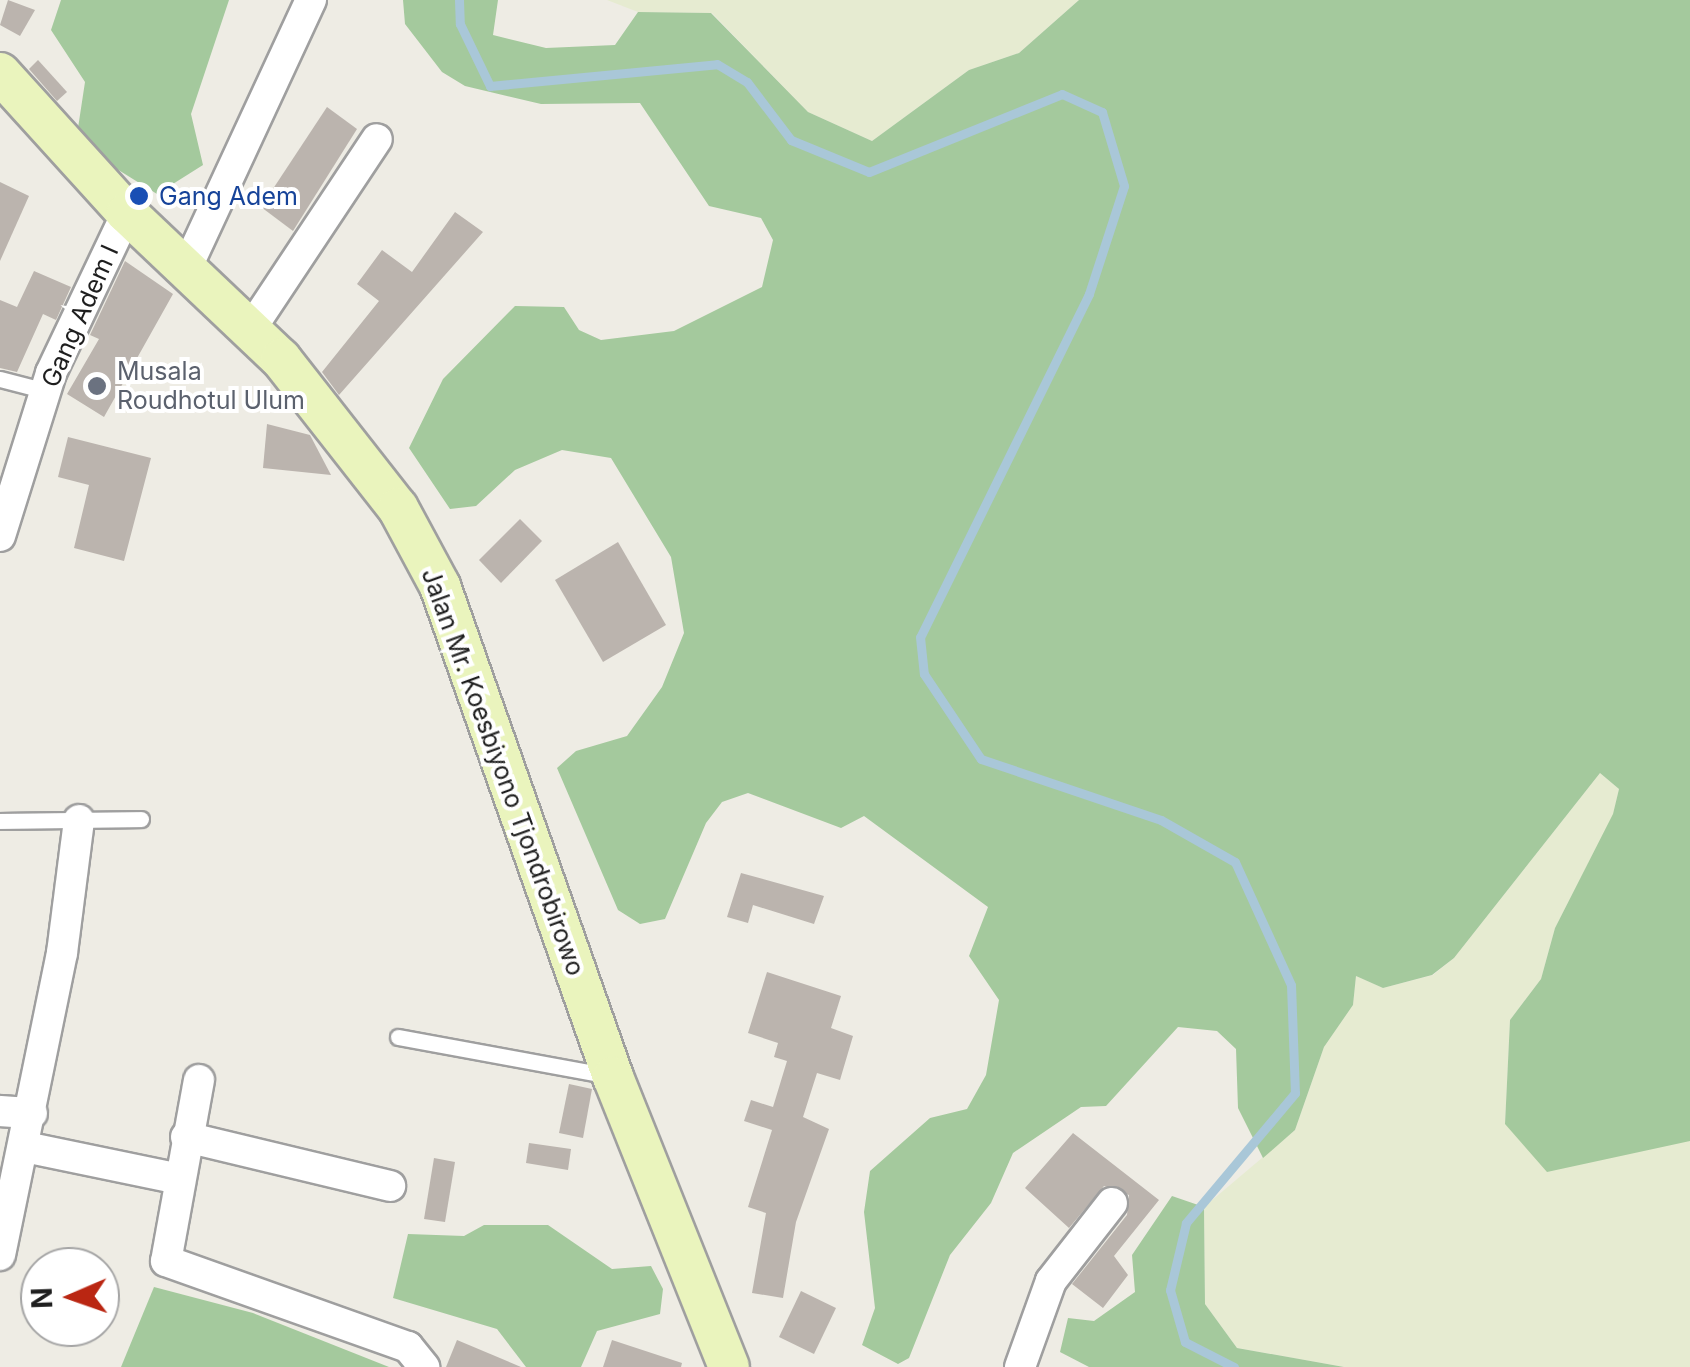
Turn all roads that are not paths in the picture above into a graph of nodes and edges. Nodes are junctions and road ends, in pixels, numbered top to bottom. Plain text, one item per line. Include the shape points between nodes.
1 (312, 0) edge
2 (0, 72) edge
3 (377, 139) dead end
4 (127, 213) junction
5 (186, 269) junction
6 (250, 330) junction
7 (0, 379) edge
8 (46, 391) junction
9 (0, 536) edge
10 (141, 819) dead end
11 (79, 820) junction
12 (0, 821) edge
13 (398, 1037) dead end
14 (613, 1077) junction
15 (199, 1080) dead end
16 (0, 1111) edge
17 (32, 1113) junction
18 (186, 1136) junction
19 (25, 1147) junction
20 (175, 1178) junction
21 (390, 1186) dead end
22 (1112, 1202) dead end
23 (0, 1255) edge
24 (424, 1367) edge
25 (728, 1367) edge
26 (1020, 1367) edge

1 - 5 street
2 - 4 main road, Jalan Mr. Koesbiyono Tjondrobirowo
3 - 6 street
4 - 5 main road, Jalan Mr. Koesbiyono Tjondrobirowo
4 - 8 street, Gang Adem I
5 - 6 main road, Jalan Mr. Koesbiyono Tjondrobirowo
6 - 14 main road, Jalan Mr. Koesbiyono Tjondrobirowo via 338,422 440,586
7 - 8 lane
8 - 9 street, Gang Adem I
10 - 11 lane
11 - 12 lane
11 - 17 street
13 - 14 lane
14 - 25 main road, Jalan Mr. Koesbiyono Tjondrobirowo
15 - 18 street
16 - 17 street
17 - 19 street
18 - 20 street
18 - 21 street
19 - 20 street
19 - 23 street
20 - 24 street via 163,1239 166,1261 181,1273 408,1347
22 - 26 street via 1052,1281

